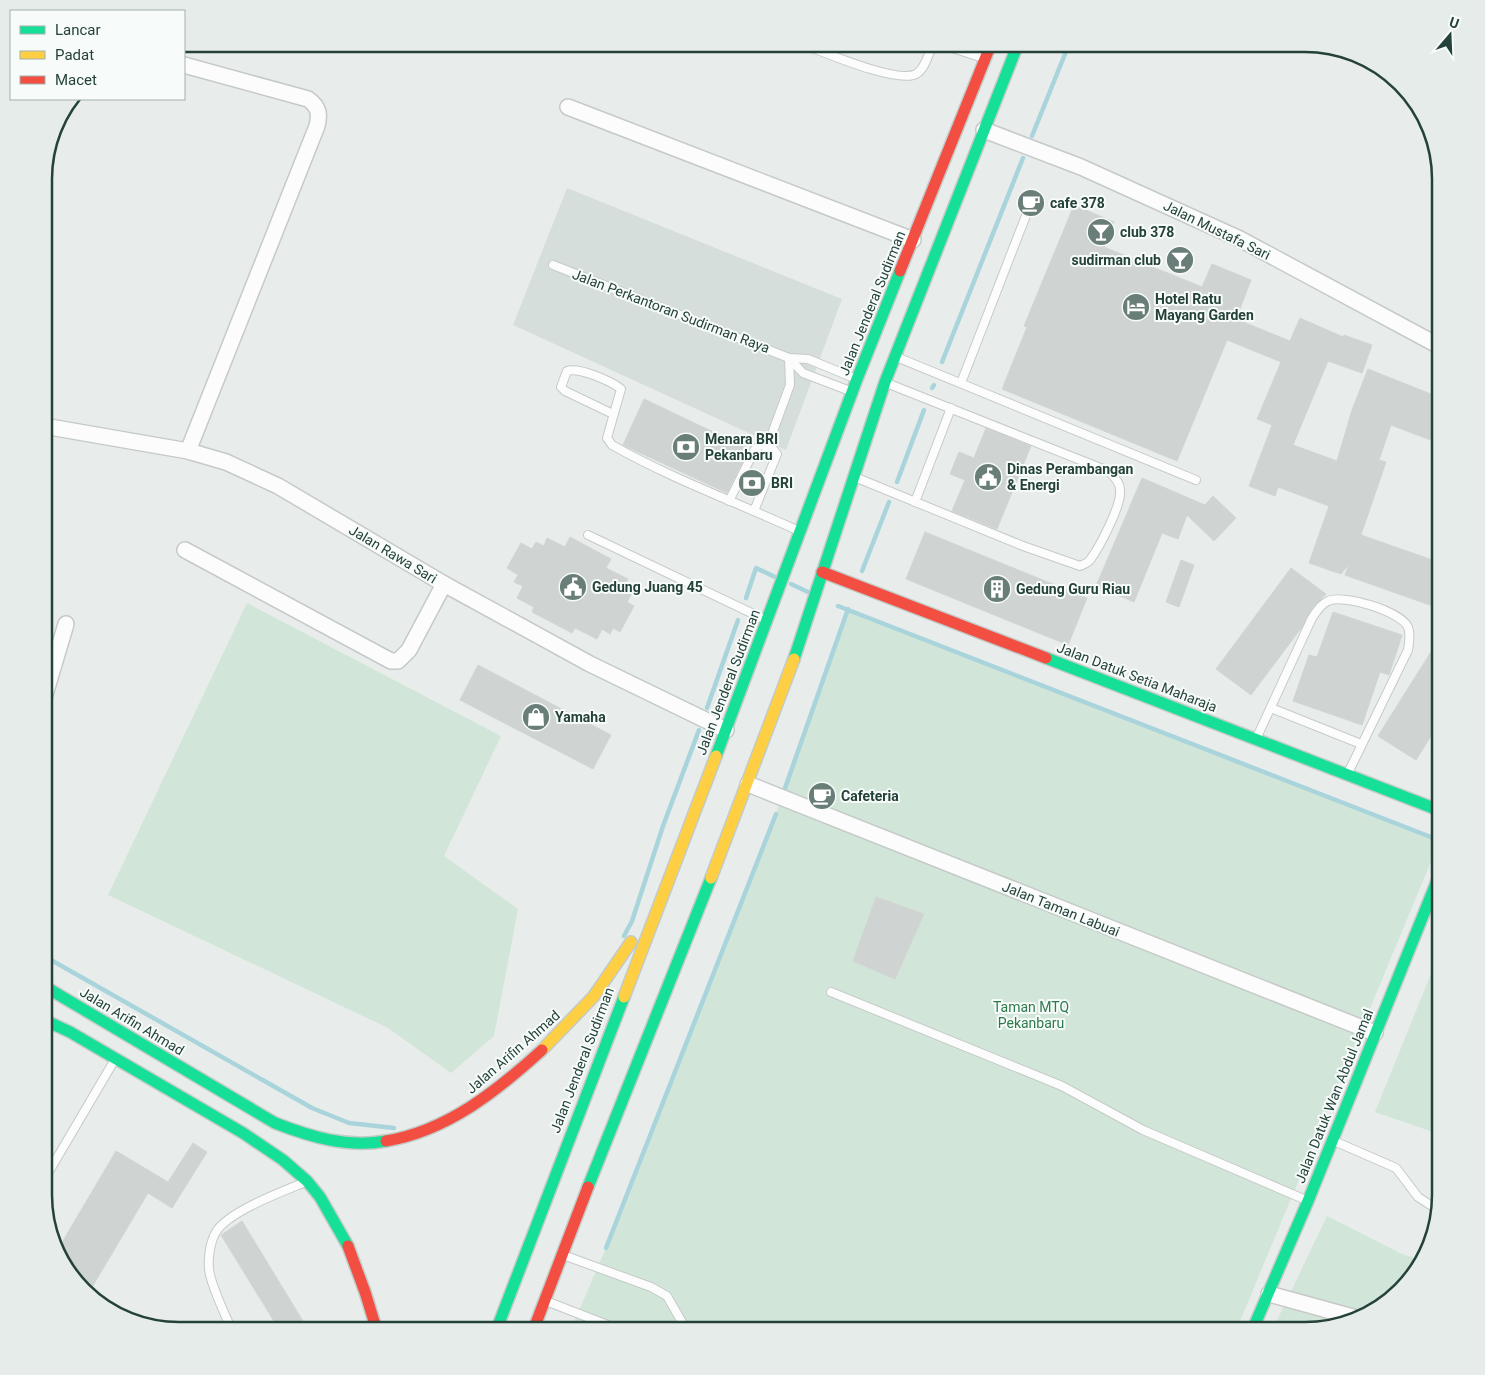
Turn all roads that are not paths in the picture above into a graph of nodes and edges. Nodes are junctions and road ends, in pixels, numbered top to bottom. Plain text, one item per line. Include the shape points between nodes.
1 (826, 53) edge
2 (929, 53) edge
3 (967, 53) edge
4 (987, 53) edge
5 (1014, 53) edge
6 (985, 59) junction
7 (185, 65) edge
8 (568, 107) dead end
9 (984, 130) junction
10 (1032, 200) dead end
11 (913, 240) junction
12 (553, 265) dead end
13 (1432, 342) edge
14 (895, 356) junction
15 (790, 358) junction
16 (857, 379) junction
17 (885, 382) junction
18 (961, 383) junction
19 (852, 392) junction
20 (951, 408) junction
21 (613, 414) junction
22 (53, 428) edge
23 (773, 432) dead end
24 (188, 451) junction
25 (853, 477) junction
26 (1196, 480) dead end
27 (729, 501) junction
28 (915, 502) junction
29 (754, 510) junction
30 (800, 532) junction
31 (588, 535) dead end
32 (185, 550) dead end
33 (822, 572) junction
34 (444, 584) junction
35 (768, 621) junction
36 (66, 624) dead end
37 (53, 668) edge
38 (1271, 708) junction
39 (726, 730) junction
40 (1256, 739) junction
41 (1362, 744) junction
42 (1347, 775) junction
43 (748, 784) junction
44 (1432, 808) edge
45 (672, 873) junction
46 (1432, 893) edge
47 (53, 991) edge
48 (831, 992) dead end
49 (53, 1024) edge
50 (1375, 1033) junction
51 (115, 1059) junction
52 (1332, 1140) junction
53 (53, 1165) edge
54 (307, 1182) junction
55 (1308, 1201) junction
56 (1431, 1206) edge
57 (558, 1253) junction
58 (1269, 1294) junction
59 (541, 1299) junction
60 (1347, 1315) edge
61 (229, 1322) edge
62 (375, 1322) edge
63 (501, 1322) edge
64 (535, 1322) edge
65 (600, 1322) edge
66 (682, 1322) edge
67 (1256, 1322) edge

1 - 2 lane via 875,71 905,76 915,75 921,70
3 - 6 lane
4 - 6 main road, Jalan Jenderal Sudirman
5 - 9 main road
6 - 11 main road, Jalan Jenderal Sudirman
7 - 24 street via 308,99 318,111 316,126
8 - 11 street
9 - 13 street, Jalan Mustafa Sari via 1081,167 1240,239
9 - 14 main road
10 - 18 lane
11 - 16 main road, Jalan Jenderal Sudirman
12 - 15 lane, Jalan Perkantoran Sudirman Raya
14 - 17 main road
14 - 18 lane
15 - 16 lane, Jalan Perkantoran Sudirman Raya via 808,359
15 - 19 lane, Jalan Perkantoran Sudirman Raya via 803,373
15 - 23 lane via 790,384
16 - 19 main road, Jalan Jenderal Sudirman
17 - 20 lane
17 - 25 main road
18 - 26 lane
19 - 30 main road, Jalan Jenderal Sudirman
20 - 28 lane
20 - 28 lane via 1108,471 1116,478 1120,491 1117,507 1089,562 1080,566
21 - 21 lane via 621,391 619,387 581,370 567,371 561,386 565,391
21 - 27 lane via 607,438 612,445 684,483
22 - 24 street, Jalan Rawa Sari
24 - 34 street, Jalan Rawa Sari via 226,462 278,486
25 - 28 lane
25 - 33 main road
27 - 29 lane
27 - 29 lane via 755,449 767,446 777,454
29 - 30 lane
30 - 35 main road, Jalan Jenderal Sudirman
31 - 35 lane
32 - 34 street via 391,661 398,661 409,650
33 - 40 main road, Jalan Datuk Setia Maharaja
33 - 43 main road via 790,672
34 - 39 street, Jalan Rawa Sari via 590,664
35 - 39 main road, Jalan Jenderal Sudirman
36 - 37 street
38 - 40 lane
38 - 41 lane
38 - 41 lane via 1320,606 1330,600 1342,599 1379,609 1400,618 1408,627 1410,639 1408,650
39 - 45 main road, Jalan Jenderal Sudirman
40 - 42 main road, Jalan Datuk Setia Maharaja
41 - 42 lane
42 - 44 main road, Jalan Datuk Setia Maharaja
43 - 50 street, Jalan Taman Labuai
43 - 57 main road
45 - 47 main road, Jalan Arifin Ahmad via 620,963 576,1018 510,1078 465,1113 429,1131 395,1140 364,1144 317,1138 275,1122
45 - 63 main road, Jalan Jenderal Sudirman via 650,925 517,1290
46 - 50 main road, Jalan Datuk Wan Abdul Jamal
48 - 55 lane via 1062,1086 1143,1130
49 - 51 main road
50 - 52 main road, Jalan Datuk Wan Abdul Jamal
51 - 53 lane
51 - 54 main road via 259,1142
52 - 55 main road, Jalan Datuk Wan Abdul Jamal
52 - 56 lane via 1396,1168 1418,1197
54 - 61 lane via 266,1198 216,1230 211,1241 209,1271
54 - 62 main road via 353,1255
55 - 58 main road, Jalan Datuk Wan Abdul Jamal
57 - 59 main road
57 - 66 lane via 651,1287 667,1296
58 - 60 street
58 - 67 main road, Jalan Datuk Wan Abdul Jamal
59 - 64 main road
59 - 65 lane

